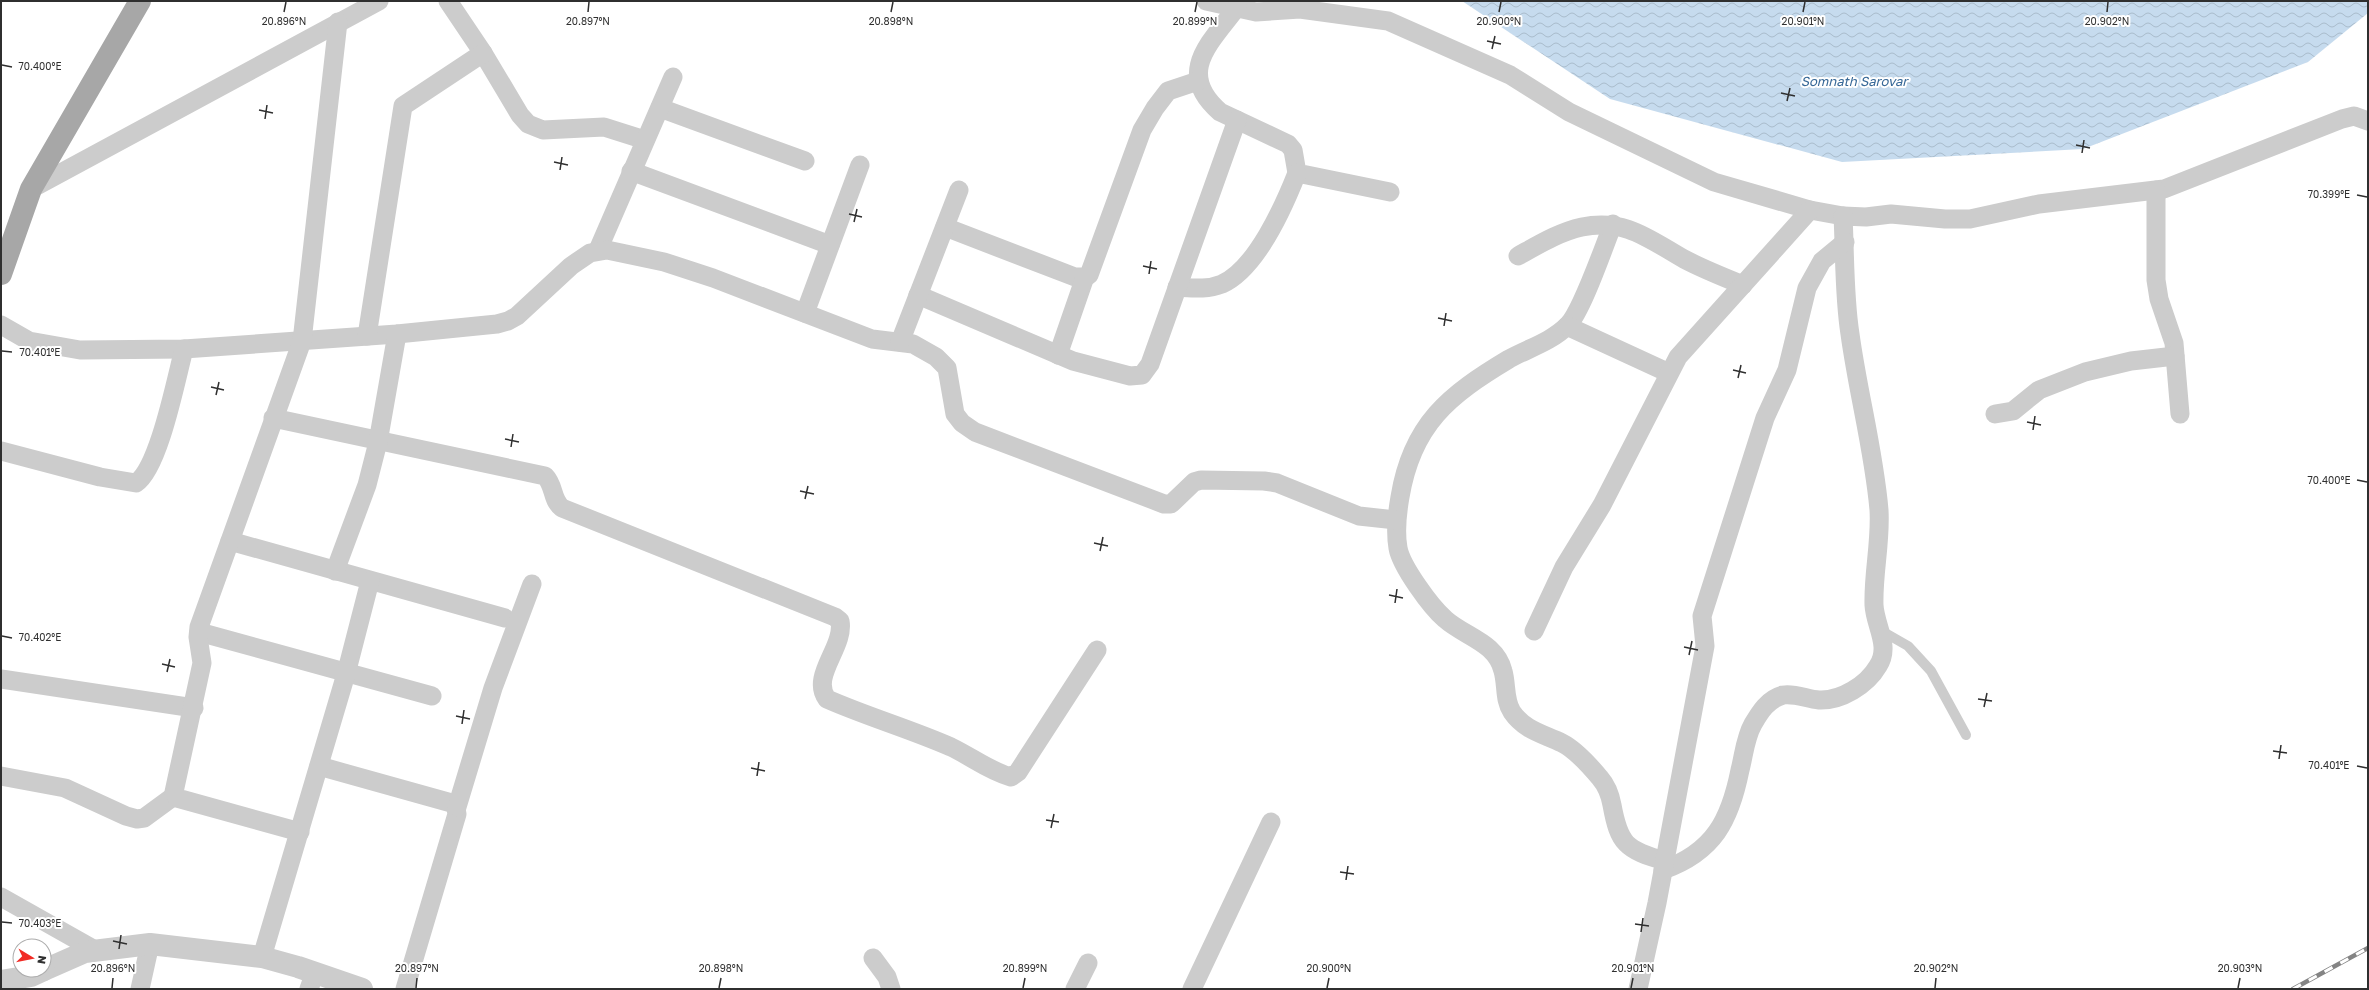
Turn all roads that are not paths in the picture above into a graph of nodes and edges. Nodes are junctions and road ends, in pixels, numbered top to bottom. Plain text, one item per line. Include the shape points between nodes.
1 (140, 1) edge
2 (379, 1) edge
3 (448, 1) edge
4 (1206, 1) edge
5 (1236, 7) junction
6 (338, 22) junction
7 (483, 53) junction
8 (673, 77) dead end
9 (1198, 81) junction
10 (660, 108) junction
11 (2367, 119) edge
12 (1237, 120) junction
13 (646, 140) junction
14 (805, 161) dead end
15 (860, 165) dead end
16 (632, 172) junction
17 (1297, 173) junction
18 (31, 189) junction
19 (959, 190) dead end
20 (2156, 190) junction
21 (1390, 192) dead end
22 (1810, 210) junction
23 (1844, 216) junction
24 (1613, 224) junction
25 (945, 227) junction
26 (1845, 242) junction
27 (830, 245) junction
28 (598, 250) junction
29 (1518, 256) dead end
30 (1, 274) edge
31 (1085, 277) junction
32 (1743, 285) junction
33 (1177, 287) junction
34 (918, 295) junction
35 (805, 313) junction
36 (1, 325) edge
37 (1567, 326) junction
38 (397, 334) junction
39 (367, 336) junction
40 (302, 341) junction
41 (900, 342) junction
42 (184, 350) junction
43 (1058, 355) junction
44 (2175, 356) junction
45 (1669, 373) junction
46 (1995, 414) dead end
47 (2180, 414) dead end
48 (274, 418) junction
49 (378, 442) junction
50 (1, 451) edge
51 (1396, 520) junction
52 (230, 541) junction
53 (335, 571) junction
54 (370, 581) junction
55 (532, 584) dead end
56 (505, 618) dead end
57 (1880, 630) junction
58 (199, 632) junction
59 (1534, 632) dead end
60 (1097, 650) dead end
61 (346, 674) junction
62 (1, 679) edge
63 (432, 696) dead end
64 (194, 708) junction
65 (1966, 735) dead end
66 (319, 766) junction
67 (1, 776) edge
68 (174, 796) junction
69 (457, 807) junction
70 (1271, 822) dead end
71 (300, 832) junction
72 (1664, 865) junction
73 (1, 897) edge
74 (150, 944) junction
75 (95, 950) junction
76 (262, 957) junction
77 (873, 958) dead end
78 (1088, 963) dead end
79 (52, 966) edge
80 (26, 978) edge
81 (312, 981) edge
82 (15, 983) edge
83 (140, 989) edge
84 (362, 989) edge
85 (405, 989) edge
86 (891, 989) edge
87 (1075, 989) edge
88 (1192, 989) edge
89 (1638, 989) edge

1 - 18 main road
2 - 6 street
3 - 7 street
4 - 5 street
5 - 9 street via 1201,60 1197,69
5 - 22 street via 1256,12 1300,9 1388,21 1510,75 1569,112 1714,182
6 - 18 street
6 - 40 street
7 - 13 street via 528,124 543,130 604,127
7 - 39 street via 403,106
8 - 10 street
9 - 12 street via 1213,106
9 - 31 street via 1168,91 1142,130 1089,275
10 - 13 street
10 - 14 street
11 - 20 street via 2354,116 2342,119 2175,186
12 - 17 street via 1288,144 1293,150
12 - 33 street
13 - 16 street
15 - 27 street
16 - 27 street
16 - 28 street
17 - 21 street
17 - 33 street via 1271,228 1237,274 1212,287
18 - 30 main road
19 - 25 street
20 - 23 street via 2039,204 1970,219 1945,220 1891,214
20 - 44 street via 2158,295 2172,337
22 - 23 street
22 - 32 street
23 - 26 street
24 - 29 street via 1582,227 1564,232
24 - 32 street via 1645,236 1704,269
24 - 37 street via 1576,312
25 - 31 street via 1075,276
25 - 34 street
26 - 57 street via 1850,337 1868,432 1879,510 1874,607
26 - 72 street via 1822,261 1807,288 1787,370 1765,418 1702,616 1705,646
27 - 35 street
28 - 35 street via 664,262
28 - 38 street via 580,258 527,308 508,321
31 - 43 street
32 - 45 street via 1678,357
33 - 43 street via 1150,364 1142,375 1130,376
34 - 41 street
34 - 43 street
35 - 41 street via 872,339
36 - 42 street via 29,341 72,350
37 - 45 street
37 - 51 street via 1546,342 1517,355 1471,382 1428,422 1412,451 1403,480
38 - 39 street
38 - 49 street
39 - 40 street
40 - 42 street
40 - 48 street
41 - 51 street via 913,344 943,361 950,377 951,403 955,414 962,423 975,432 1164,504 1171,504 1194,482 1201,480 1264,481 1298,491 1359,516
42 - 50 street via 154,456 143,478 136,483 100,477
44 - 46 street via 2131,361 2086,372 2047,386 2013,410
44 - 47 street
45 - 59 street via 1602,505 1564,567
48 - 49 street
48 - 52 street
49 - 53 street via 363,496
49 - 60 street via 545,476 551,485 556,503 562,508 835,617 840,621 842,630 823,677 823,692 828,698 951,748 984,767 1011,777 1018,772
51 - 72 street via 1398,550 1434,607 1444,619 1488,646 1498,658 1503,672 1507,701 1512,712 1529,729 1568,747 1601,778 1608,788 1618,832 1624,843
52 - 53 street
52 - 58 street
53 - 54 street
54 - 56 street
54 - 61 street
55 - 69 street via 493,688
57 - 65 lane via 1908,646 1931,671
57 - 72 street via 1883,653 1880,664 1872,676 1852,690 1828,699 1783,695 1765,706 1751,728 1737,787 1715,836 1702,850 1675,866
58 - 61 street
58 - 64 street via 202,663
61 - 63 street
61 - 66 street
62 - 64 street
64 - 68 street
66 - 69 street via 455,804
66 - 71 street
67 - 68 street via 66,788 137,819 144,818
68 - 71 street
69 - 85 street
70 - 88 street
71 - 76 street
72 - 89 street
73 - 75 street
74 - 75 street
74 - 76 street
74 - 83 street
75 - 79 street via 78,954
76 - 81 street
77 - 86 street via 887,977
78 - 87 street
80 - 82 street
81 - 84 street

